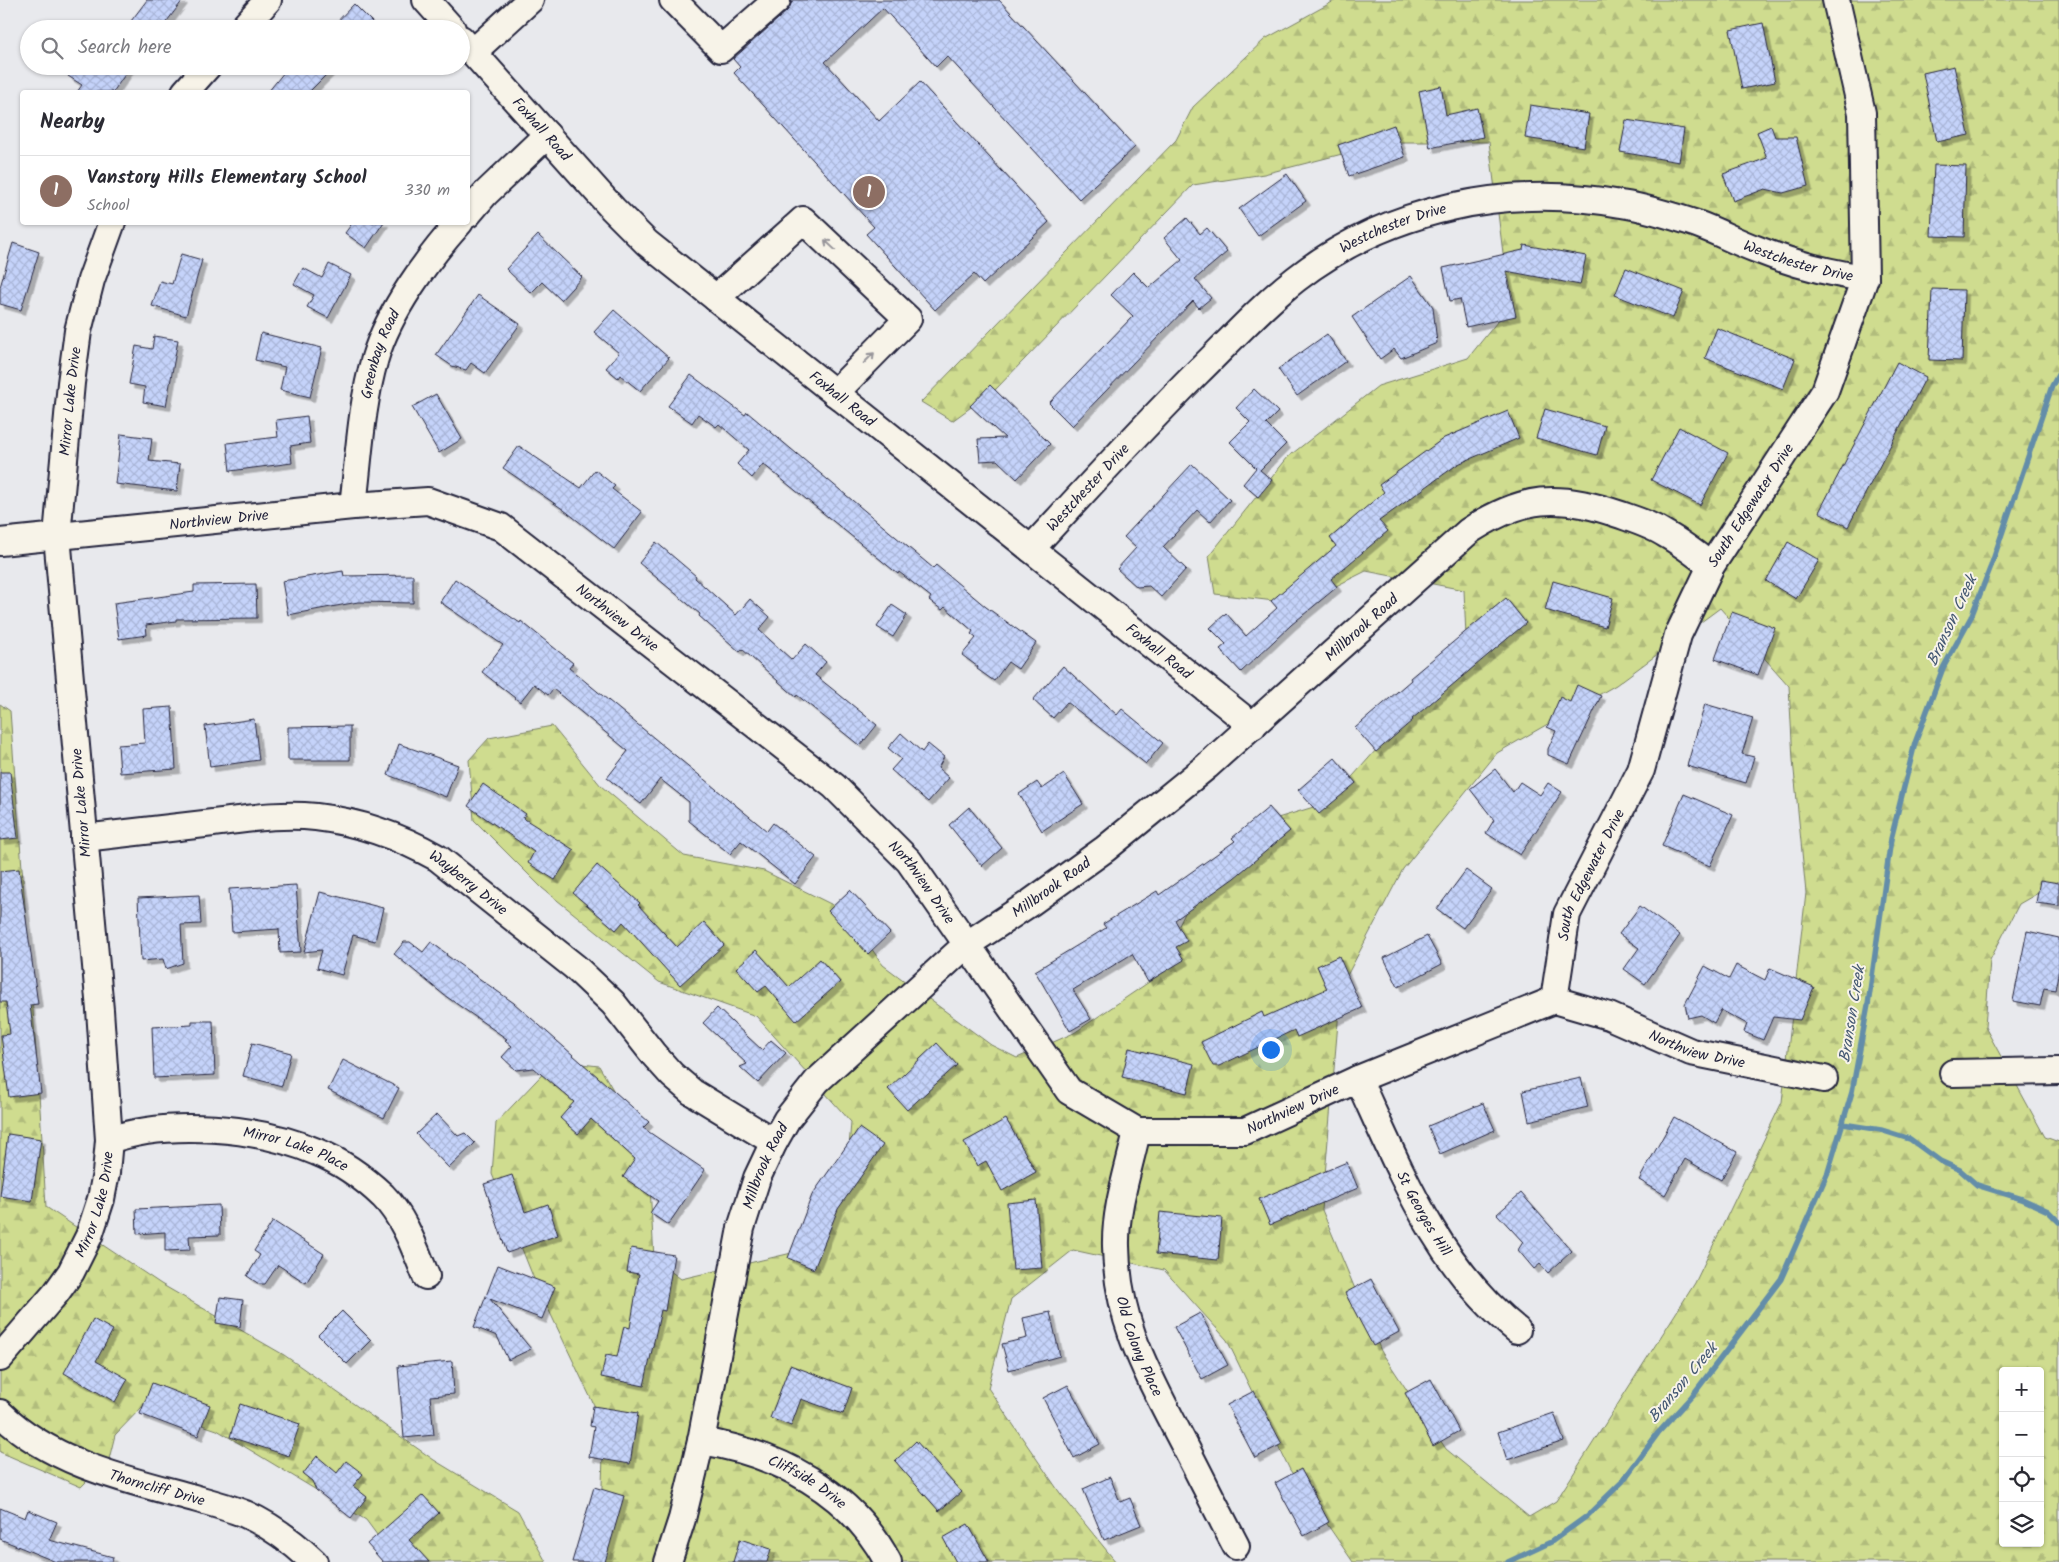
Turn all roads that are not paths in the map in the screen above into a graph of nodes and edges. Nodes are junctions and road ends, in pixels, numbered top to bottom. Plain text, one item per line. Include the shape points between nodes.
1 (268, 0) edge
2 (426, 0) edge
3 (530, 0) edge
4 (673, 0) edge
5 (777, 0) edge
6 (1836, 0) edge
7 (250, 20) edge
8 (444, 20) edge
9 (470, 44) edge
10 (470, 49) edge
11 (200, 75) edge
12 (187, 90) edge
13 (547, 135) junction
14 (470, 212) edge
15 (111, 225) edge
16 (458, 225) edge
17 (1865, 278) junction
18 (716, 298) junction
19 (835, 393) junction
20 (353, 506) junction
21 (56, 536) junction
22 (0, 542) edge
23 (1031, 549) junction
24 (1711, 566) junction
25 (1253, 726) junction
26 (84, 838) junction
27 (966, 945) junction
28 (1554, 1000) junction
29 (2059, 1071) edge
30 (1953, 1073) dead end
31 (1358, 1079) junction
32 (1824, 1079) dead end
33 (1137, 1131) junction
34 (109, 1140) junction
35 (774, 1142) junction
36 (426, 1276) dead end
37 (1517, 1330) dead end
38 (0, 1358) edge
39 (0, 1413) edge
40 (701, 1441) junction
41 (1236, 1546) dead end
42 (314, 1562) edge
43 (668, 1562) edge
44 (888, 1562) edge

1 - 7 street
2 - 8 street
3 - 9 street
4 - 5 street via 721,49
6 - 17 street, South Edgewater Drive via 1862,113
10 - 13 street, Foxhall Road
11 - 12 street
13 - 14 street
13 - 18 street, Foxhall Road via 640,236
15 - 21 street, Mirror Lake Drive via 91,280 78,331
16 - 20 street, Greenbay Road via 418,275 391,320 376,357 366,395
17 - 23 street, Westchester Drive via 1833,274 1757,250 1661,213 1583,198 1491,199 1413,217 1341,249 1282,291 1133,437
17 - 24 street, South Edgewater Drive via 1824,391
18 - 19 street, Foxhall Road
19 -> 18 street via 908,319 803,220
19 - 23 street, Foxhall Road
20 - 21 street, Northview Drive
20 - 27 street, Northview Drive via 428,501 501,527 834,786 909,861
21 - 22 street, Northview Drive
21 - 26 street, Mirror Lake Drive
23 - 25 street, Foxhall Road
24 - 25 street, Millbrook Road via 1667,534 1594,506 1568,500 1516,506 1491,516 1469,531
24 - 28 street, South Edgewater Drive via 1678,635 1641,770 1567,914
25 - 27 street, Millbrook Road via 1105,849
26 - 34 street, Mirror Lake Drive
26 - 35 street, Wayberry Drive via 274,816 340,820 378,830 415,845 438,858 576,967 613,1003 666,1068 692,1092
27 - 33 street, Northview Drive via 1069,1091
27 - 35 street, Millbrook Road via 817,1081 787,1119
28 - 31 street, Northview Drive
28 - 32 street, Northview Drive via 1609,1016 1691,1052
29 - 30 street
31 - 33 street, Northview Drive via 1245,1131
31 - 37 street, St Georges Hill via 1431,1231 1478,1294
33 - 41 street, Old Colony Place via 1117,1220 1119,1286 1124,1312 1141,1362
34 - 36 street, Mirror Lake Place via 161,1130 201,1129 279,1139 317,1152 362,1178 384,1198 410,1235
34 - 38 street, Mirror Lake Drive via 101,1199 89,1236 56,1293
35 - 40 street, Millbrook Road via 757,1178 741,1228
39 - 42 street, Thorncliff Drive via 35,1440 94,1469 222,1505 246,1515 270,1527
40 - 43 street, Millbrook Road
40 - 44 street, Cliffside Drive via 752,1452 800,1473 833,1495 852,1513

